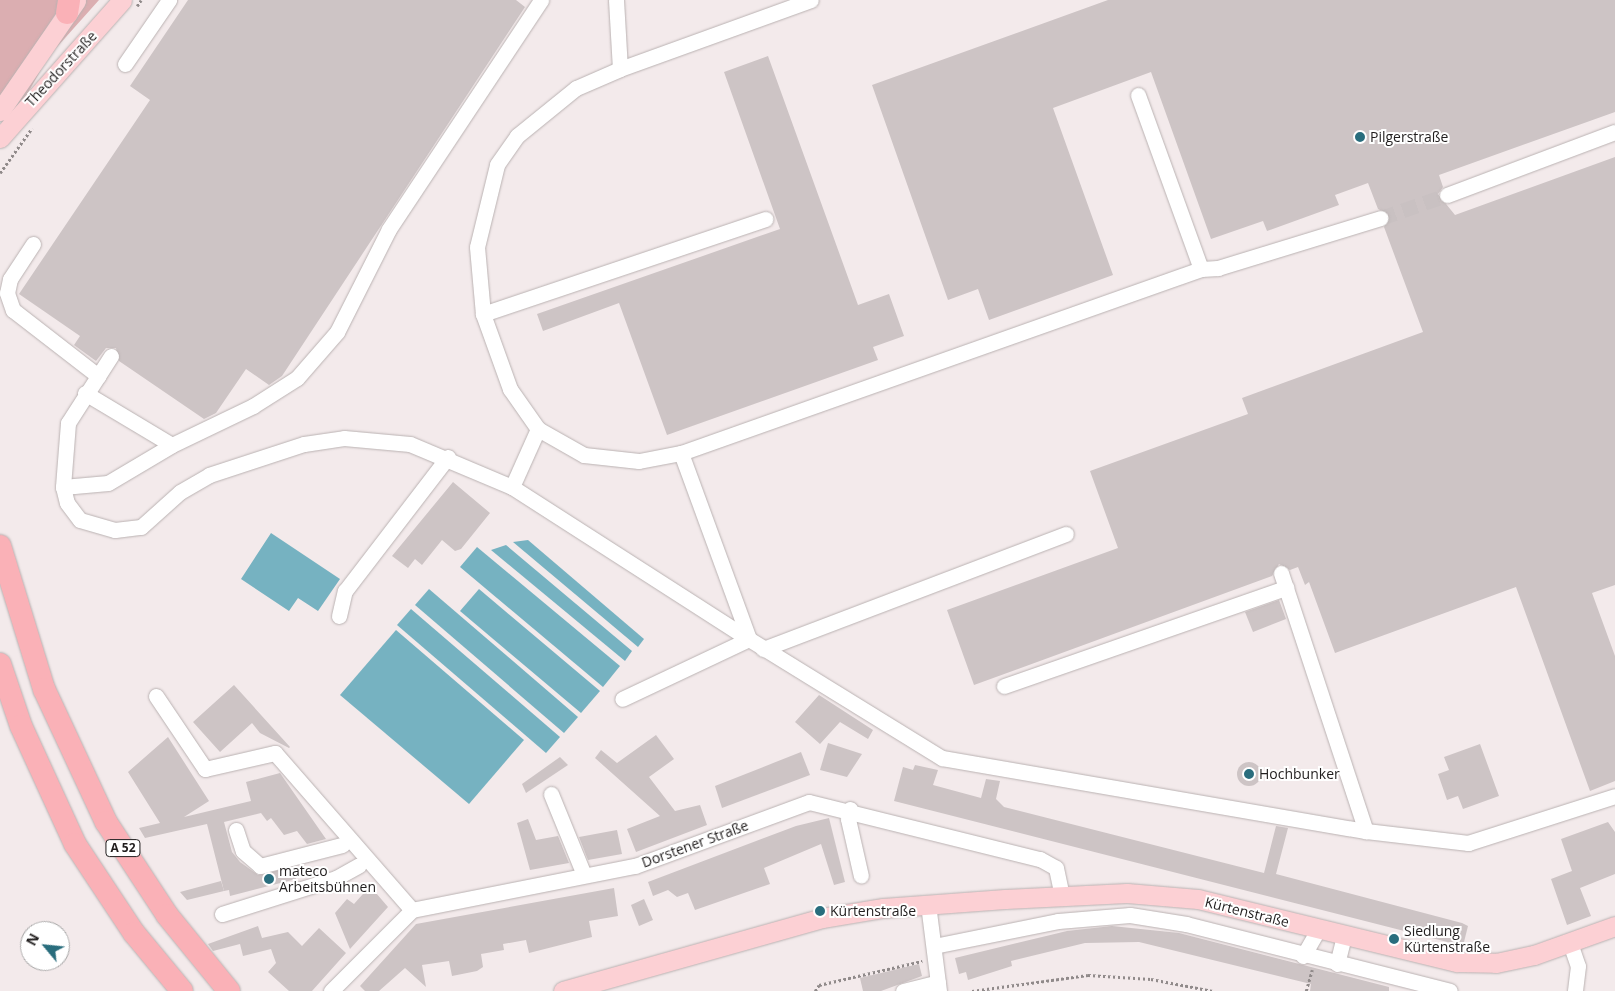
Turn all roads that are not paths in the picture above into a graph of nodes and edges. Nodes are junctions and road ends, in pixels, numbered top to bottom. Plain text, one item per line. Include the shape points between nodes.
1 (122, 0) edge
2 (169, 0) edge
3 (541, 0) edge
4 (616, 0) edge
5 (811, 0) edge
6 (71, 4) edge
7 (125, 64) dead end
8 (620, 69) junction
9 (1138, 94) dead end
10 (0, 111) edge
11 (1615, 132) edge
12 (0, 138) edge
13 (1446, 195) tunnel mouth
14 (1381, 218) tunnel mouth
15 (765, 219) dead end
16 (33, 244) dead end
17 (1201, 269) junction
18 (483, 314) junction
19 (111, 356) dead end
20 (98, 376) junction
21 (85, 392) junction
22 (538, 429) junction
23 (172, 446) junction
24 (680, 453) junction
25 (448, 457) junction
26 (63, 487) junction
27 (512, 487) junction
28 (1066, 534) dead end
29 (0, 546) edge
30 (1281, 573) dead end
31 (1286, 588) junction
32 (339, 616) dead end
33 (749, 639) junction
34 (763, 648) junction
35 (0, 666) edge
36 (1004, 686) dead end
37 (156, 696) dead end
38 (622, 699) dead end
39 (295, 791) dead end
40 (551, 794) dead end
41 (1615, 796) edge
42 (850, 809) junction
43 (236, 830) dead end
44 (1366, 831) junction
45 (342, 845) junction
46 (359, 866) junction
47 (584, 876) junction
48 (861, 876) dead end
49 (1062, 896) junction
50 (1176, 896) junction
51 (928, 904) junction
52 (407, 913) junction
53 (222, 914) dead end
54 (1176, 922) junction
55 (1615, 926) edge
56 (1318, 930) junction
57 (1344, 936) junction
58 (1570, 943) junction
59 (935, 952) junction
60 (1309, 957) junction
61 (1337, 964) junction
62 (938, 987) edge
63 (182, 991) edge
64 (229, 991) edge
65 (331, 991) edge
66 (563, 991) edge
67 (903, 991) edge
68 (1450, 991) edge
69 (1575, 991) edge

1 - 12 main road, Theodorstraße
2 - 7 street
3 - 23 street via 388,229 346,316 314,361 278,392
4 - 8 street
5 - 8 street
6 - 10 main road, Theodorstraße
8 - 18 street via 576,88 542,112 516,136 497,164 477,247
9 - 17 street
11 - 13 street
14 - 17 street via 1218,268
15 - 18 street
16 - 20 street via 10,279 7,293 13,310
17 - 24 street
18 - 22 street via 510,389
19 - 20 street
20 - 21 street
21 - 23 street
21 - 26 street via 64,438
22 - 24 street via 558,444 610,461 639,461
22 - 27 street
23 - 26 street via 108,483
24 - 33 street
25 - 26 street via 377,438 304,444 210,474 180,492 141,527 130,530 80,520 67,503
25 - 27 street
25 - 32 street via 344,591
27 - 33 street
28 - 34 street
29 - 64 highway, A 52 via 44,688 106,822 167,915
30 - 31 street
31 - 36 street
31 - 44 street
33 - 34 street
33 - 38 street
34 - 44 street via 895,733 965,766
35 - 63 highway, A 52 via 20,726 75,844 134,933
37 - 52 street via 205,769 275,754
39 - 45 street
40 - 47 street
41 - 44 street via 1480,843
42 - 47 street, Dorstener Straße via 809,802 675,853
42 - 48 street via 848,819
42 - 49 street, Dorstener Straße via 1040,859 1056,868
43 - 45 street via 243,851 260,866
45 - 46 street
46 - 52 street
46 - 53 street via 336,878
47 - 52 street, Dorstener Straße
49 - 50 main road, Kürtenstraße
49 - 51 main road, Kürtenstraße
50 - 54 street
50 - 56 main road, Kürtenstraße
51 - 59 street
51 - 66 main road, Kürtenstraße via 822,918
52 - 65 street
54 - 59 street, Kürtenstraße via 1130,916 1084,918
54 - 60 street, Kürtenstraße
55 - 58 main road, Kürtenstraße
56 - 57 main road, Kürtenstraße
56 - 60 street
57 - 58 main road, Kürtenstraße via 1457,962 1496,963
57 - 61 street
58 - 69 street via 1578,966
59 - 62 street
60 - 61 street, Kürtenstraße
61 - 68 street, Kürtenstraße
62 - 67 street

